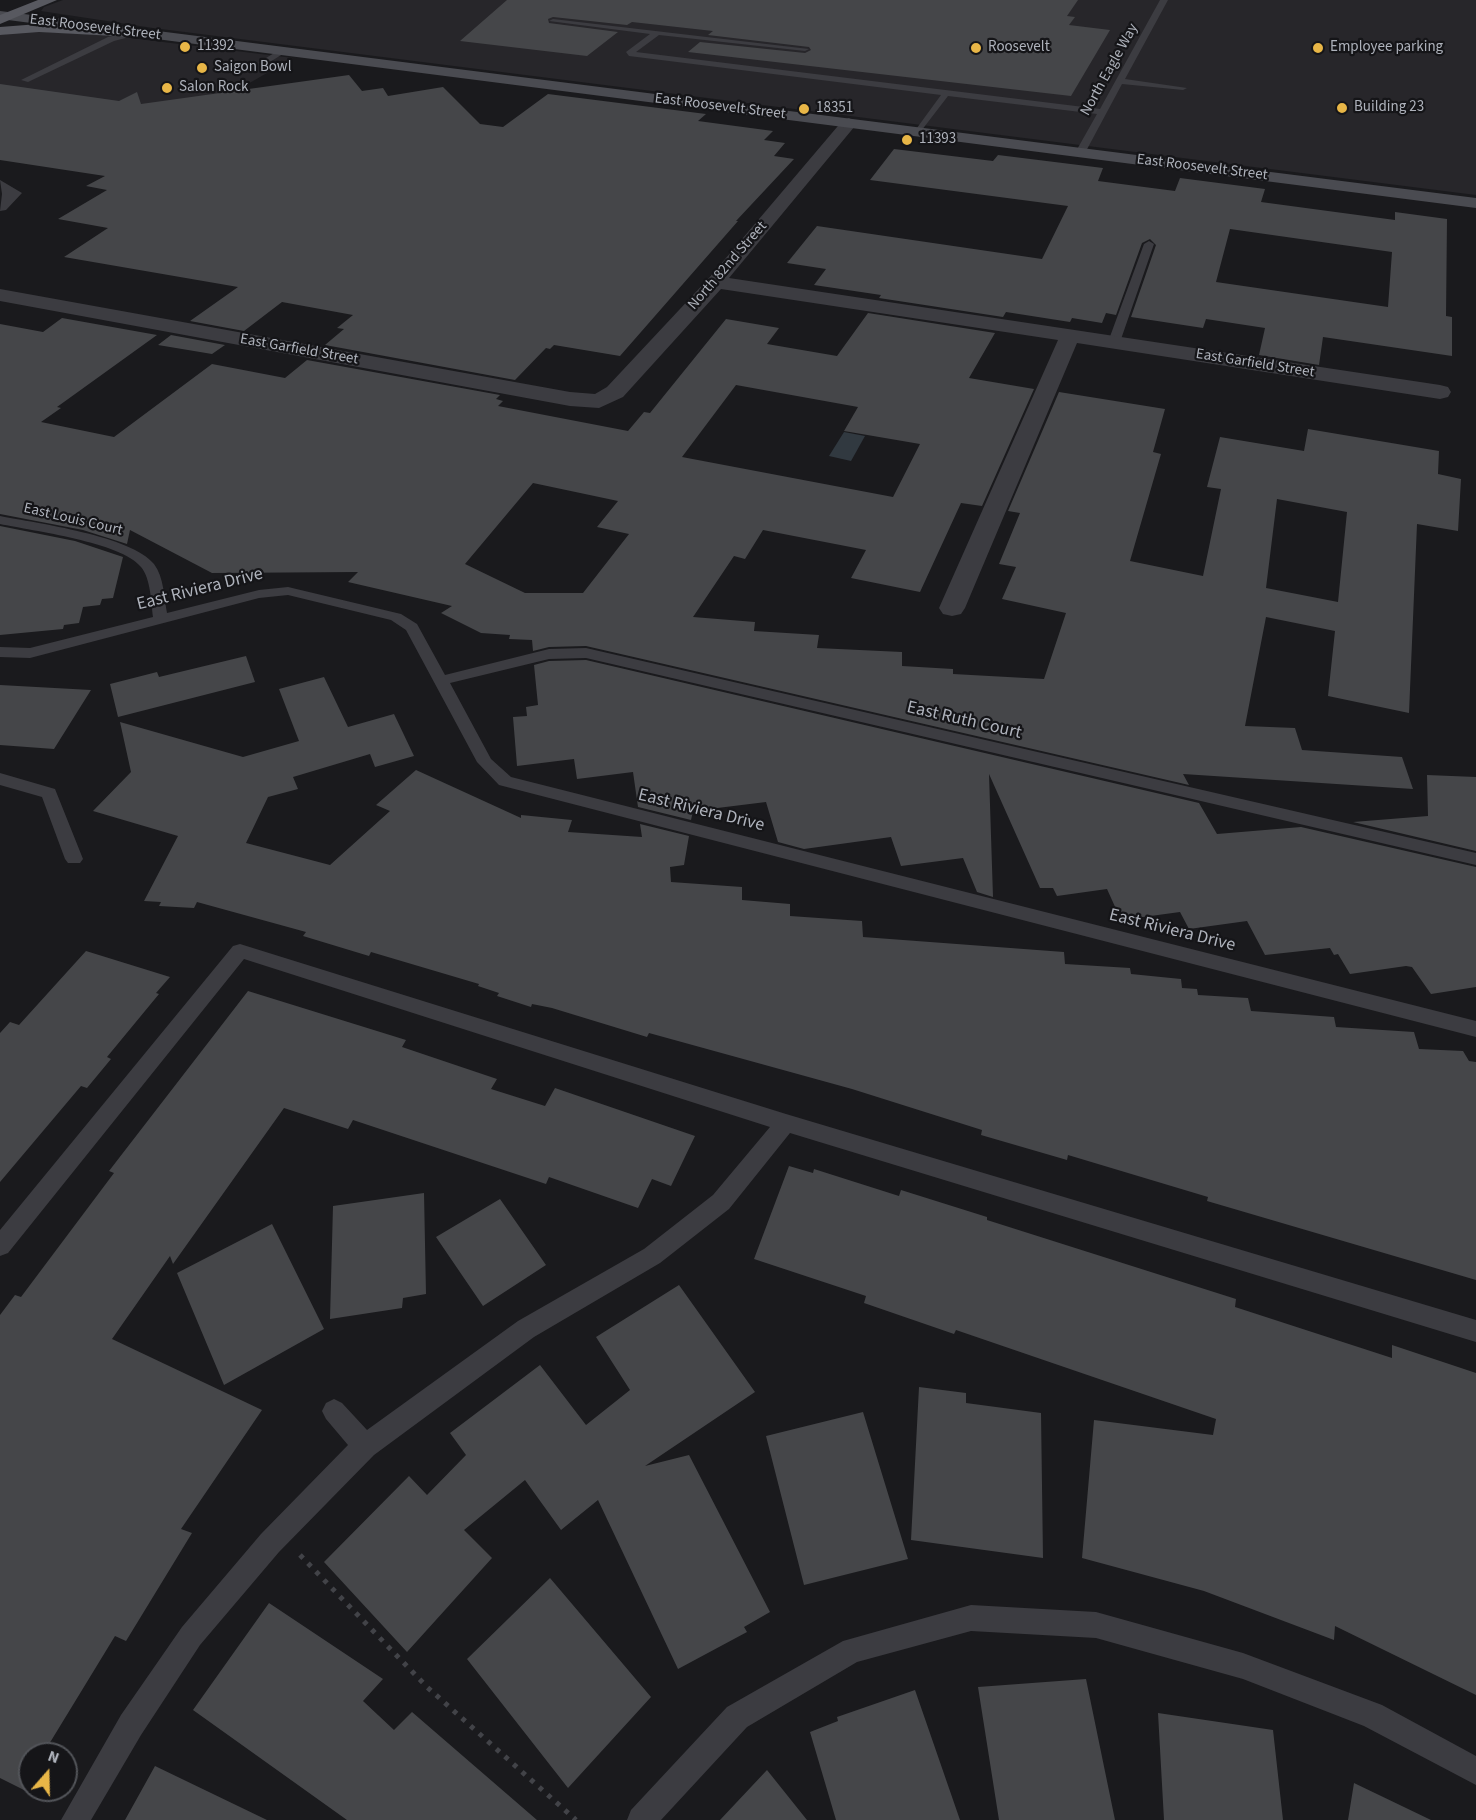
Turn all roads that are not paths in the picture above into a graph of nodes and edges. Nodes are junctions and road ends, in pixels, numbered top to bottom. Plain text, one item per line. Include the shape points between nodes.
1 (16, 0) edge
2 (50, 0) edge
3 (1164, 0) edge
4 (2, 15) edge
5 (553, 21) dead end
6 (0, 31) edge
7 (134, 33) junction
8 (657, 33) junction
9 (805, 49) dead end
10 (282, 52) junction
11 (262, 63) dead end
12 (26, 80) dead end
13 (1119, 81) junction
14 (40, 82) dead end
15 (1183, 88) dead end
16 (946, 93) junction
17 (1102, 112) junction
18 (849, 123) junction
19 (918, 132) junction
20 (1080, 153) junction
21 (0, 185) edge
22 (1476, 203) edge
23 (0, 206) edge
24 (1149, 244) dead end
25 (716, 282) junction
26 (0, 295) edge
27 (1070, 336) junction
28 (1114, 342) junction
29 (1440, 392) dead end
30 (599, 401) joint
31 (0, 520) edge
32 (952, 608) dead end
33 (161, 620) junction
34 (0, 652) edge
35 (443, 680) junction
36 (0, 779) edge
37 (74, 859) dead end
38 (1476, 859) edge
39 (1476, 1029) edge
40 (786, 1123) junction
41 (0, 1246) edge
42 (1476, 1331) edge
43 (334, 1411) dead end
44 (365, 1446) junction
45 (1476, 1771) edge
46 (75, 1820) edge
47 (641, 1820) edge

1 - 4 main road
2 - 4 main road
3 - 13 lane, North Eagle Way
4 - 7 street, East Roosevelt Street
5 - 8 lane
6 - 7 main road via 39,28
7 - 10 street, East Roosevelt Street
7 - 12 lane via 111,39
7 - 14 lane via 126,41
8 - 9 lane
8 - 16 lane via 629,54
10 - 11 lane
10 - 18 street, East Roosevelt Street
13 - 15 lane
13 - 17 lane, North Eagle Way
16 - 17 lane
16 - 19 lane
17 - 20 lane, North Eagle Way
18 - 19 street, East Roosevelt Street
18 - 25 street, North 82nd Street
19 - 20 street, East Roosevelt Street
20 - 22 street, East Roosevelt Street
21 - 23 street via 13,193
24 - 28 lane
25 - 27 street, East Garfield Street
25 - 30 street, North 82nd Street via 615,392
26 - 30 street, East Garfield Street via 570,399
27 - 28 street, East Garfield Street
27 - 32 street
28 - 29 street, East Garfield Street
31 - 33 lane, East Louis Court via 120,547 139,555 149,567
33 - 34 lane, East Riviera Drive via 30,653
33 - 35 lane, East Riviera Drive via 259,594 288,591 396,617 412,627
35 - 38 lane, East Ruth Court via 549,654 586,653
35 - 39 lane, East Riviera Drive via 485,762 505,781
36 - 37 lane via 49,793
40 - 41 lane via 240,951
40 - 42 lane
40 - 44 lane via 721,1202 651,1256 526,1329
43 - 44 lane
44 - 46 lane via 279,1533 190,1636
45 - 47 lane via 1372,1715 1243,1666 1096,1625 971,1618 852,1650 737,1717

